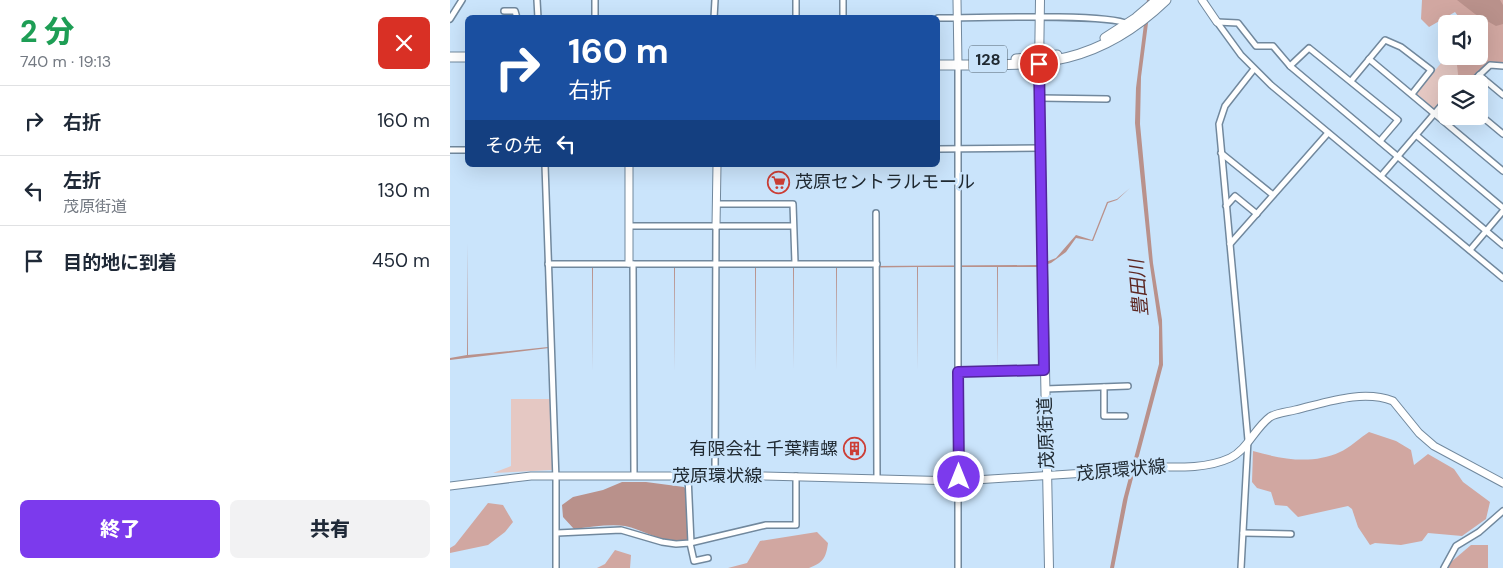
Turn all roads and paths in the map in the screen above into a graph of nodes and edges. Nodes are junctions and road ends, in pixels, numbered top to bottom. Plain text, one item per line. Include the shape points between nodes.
1 (462, 0) edge
2 (537, 0) edge
3 (595, 0) edge
4 (715, 0) edge
5 (796, 0) edge
6 (843, 0) edge
7 (957, 0) edge
8 (1040, 0) edge
9 (1202, 0) edge
10 (1162, 1) edge
11 (504, 11) dead end
12 (516, 15) edge
13 (538, 15) edge
14 (595, 15) edge
15 (714, 15) edge
16 (796, 15) edge
17 (843, 15) edge
18 (940, 18) edge
19 (957, 18) junction
20 (1040, 18) junction
21 (450, 20) edge
22 (1217, 22) junction
23 (1130, 26) junction
24 (450, 57) edge
25 (465, 57) edge
26 (940, 59) edge
27 (1369, 59) junction
28 (1039, 61) junction
29 (450, 62) edge
30 (465, 62) edge
31 (958, 62) junction
32 (940, 65) edge
33 (1290, 66) junction
34 (1503, 66) edge
35 (1254, 69) junction
36 (1480, 75) edge
37 (1351, 81) junction
38 (1488, 82) edge
39 (1412, 94) junction
40 (1503, 95) edge
41 (1040, 98) junction
42 (1107, 99) dead end
43 (1438, 109) edge
44 (1435, 113) junction
45 (1488, 122) edge
46 (1328, 132) junction
47 (1503, 134) edge
48 (1416, 135) junction
49 (1380, 141) junction
50 (1040, 148) junction
51 (940, 149) edge
52 (958, 149) junction
53 (450, 150) edge
54 (465, 150) edge
55 (1221, 153) junction
56 (1398, 157) junction
57 (545, 167) edge
58 (630, 167) edge
59 (717, 167) edge
60 (1503, 171) edge
61 (1381, 176) junction
62 (1273, 195) junction
63 (716, 204) junction
64 (1226, 206) junction
65 (1503, 209) edge
66 (876, 213) dead end
67 (1257, 214) junction
68 (630, 226) junction
69 (716, 226) junction
70 (793, 226) junction
71 (1486, 231) junction
72 (1230, 244) junction
73 (1503, 245) edge
74 (1470, 250) junction
75 (715, 263) junction
76 (795, 263) junction
77 (548, 264) junction
78 (631, 264) junction
79 (877, 264) junction
80 (1503, 278) edge
81 (1044, 370) junction
82 (958, 372) junction
83 (1128, 386) dead end
84 (1104, 387) junction
85 (1045, 389) junction
86 (1125, 416) dead end
87 (1248, 440) junction
88 (556, 475) junction
89 (634, 475) junction
90 (1047, 475) junction
91 (688, 476) junction
92 (715, 476) junction
93 (796, 476) junction
94 (878, 479) junction
95 (959, 481) junction
96 (1503, 483) edge
97 (450, 486) edge
98 (1503, 511) edge
99 (557, 533) junction
100 (1243, 533) junction
101 (1292, 534) dead end
102 (691, 543) junction
103 (708, 558) dead end
104 (556, 568) edge
105 (958, 568) edge
106 (1049, 568) edge
107 (1241, 568) edge
108 (1444, 568) edge

1 - 21 street
2 - 13 street
3 - 14 street
4 - 15 street
5 - 16 street
6 - 17 street
7 - 19 main road
8 - 20 main road, 茂原街道
9 - 22 main road
10 - 23 highway, 128
10 - 23 highway, 128 via 1136,18
11 - 12 street via 515,11
18 - 19 street
19 - 20 street
19 - 31 main road
20 - 23 street via 1115,20
20 - 28 main road, 茂原街道
22 - 33 street via 1238,23 1256,46 1273,46
22 - 35 street
23 - 28 highway, 128 via 1092,50
24 - 25 highway
26 - 31 highway, 128
27 - 37 street
27 - 39 street
27 - 39 street via 1385,40 1402,47 1431,70
28 - 31 highway, 128
28 - 41 main road, 茂原街道
29 - 30 highway
31 - 32 highway, 128
31 - 52 street
33 - 37 street via 1309,48
33 - 49 street
34 - 36 street via 1490,65
35 - 46 street
35 - 55 street via 1221,114
37 - 49 street via 1398,120
38 - 40 street
39 - 44 street
41 - 42 street
41 - 50 main road, 茂原街道
43 - 44 street
44 - 48 street
44 - 60 street
45 - 47 street
46 - 61 street
46 - 62 street
48 - 56 street
48 - 65 street
49 - 56 street
50 - 52 street
50 - 81 main road, 茂原街道
51 - 52 street
52 - 82 street
53 - 54 street
55 - 62 street
55 - 64 street
56 - 61 street
56 - 71 street
57 - 77 street
58 - 68 main road
59 - 63 main road
61 - 74 street
62 - 67 street
63 - 69 main road
63 - 70 street via 793,204
64 - 67 street via 1236,196
64 - 72 street
65 - 71 street
66 - 79 street
67 - 72 street
68 - 69 street
68 - 78 main road
69 - 70 street
69 - 75 street
70 - 76 street
71 - 73 street
71 - 74 street
72 - 87 street
74 - 80 street
75 - 76 street
75 - 78 street
75 - 92 street
76 - 79 street
77 - 78 street
77 - 88 street
78 - 89 street
79 - 94 street
81 - 82 street
81 - 85 main road, 茂原街道
82 - 95 street
83 - 84 street
84 - 85 street
84 - 86 street via 1104,416
85 - 90 main road, 茂原街道
87 - 90 main road, 茂原環状線 via 1230,458 1201,465 1124,466 1086,473
87 - 96 main road, 茂原環状線 via 1273,415 1342,398 1389,400 1434,446
87 - 100 street
88 - 89 main road, 茂原環状線
88 - 97 main road, 茂原環状線 via 510,477
88 - 99 street
89 - 91 main road, 茂原環状線
90 - 95 main road, 茂原環状線
90 - 106 main road, 茂原街道
91 - 92 main road, 茂原環状線
91 - 102 street
92 - 93 main road, 茂原環状線
93 - 94 main road, 茂原環状線
93 - 102 street via 796,524 766,525
94 - 95 main road, 茂原環状線
95 - 105 street
98 - 108 street via 1479,532 1456,546
99 - 102 street via 622,530 662,542
99 - 104 street
100 - 101 street
100 - 107 street
102 - 103 street via 694,561

